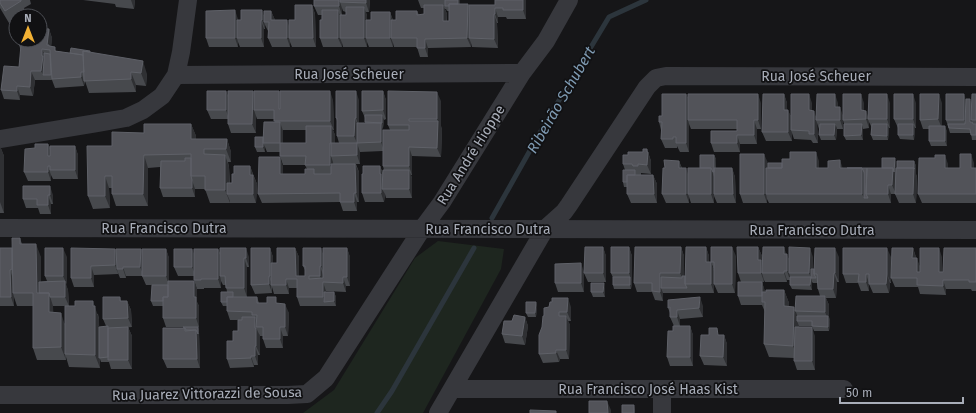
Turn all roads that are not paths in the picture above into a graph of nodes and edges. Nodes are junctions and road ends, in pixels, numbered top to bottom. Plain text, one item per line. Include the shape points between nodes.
1 (188, 0) edge
2 (569, 0) edge
3 (522, 74) junction
4 (176, 75) junction
5 (976, 77) edge
6 (0, 139) edge
7 (0, 228) edge
8 (422, 229) junction
9 (545, 229) junction
10 (976, 230) edge
11 (372, 308) joint
12 (452, 389) junction
13 (662, 389) junction
14 (844, 389) dead end
15 (0, 395) edge
16 (438, 413) edge
17 (662, 413) edge

1 - 4 street
2 - 3 street, Rua André Hioppe via 546,41
3 - 4 street, Rua José Scheuer
3 - 8 street, Rua André Hioppe via 442,202
4 - 6 street via 162,96 126,118
5 - 9 street, Rua José Scheuer via 656,78 647,87 564,212
7 - 8 street, Rua Francisco Dutra
8 - 9 street, Rua Francisco Dutra
8 - 11 street, Rua André Hioppe
9 - 10 street, Rua Francisco Dutra
9 - 12 street
11 - 15 street, Rua Juarez Vittorazzi de Sousa via 326,378 307,394
12 - 13 street, Rua Francisco José Haas Kist
12 - 16 street
13 - 14 street, Rua Francisco José Haas Kist
13 - 17 street

